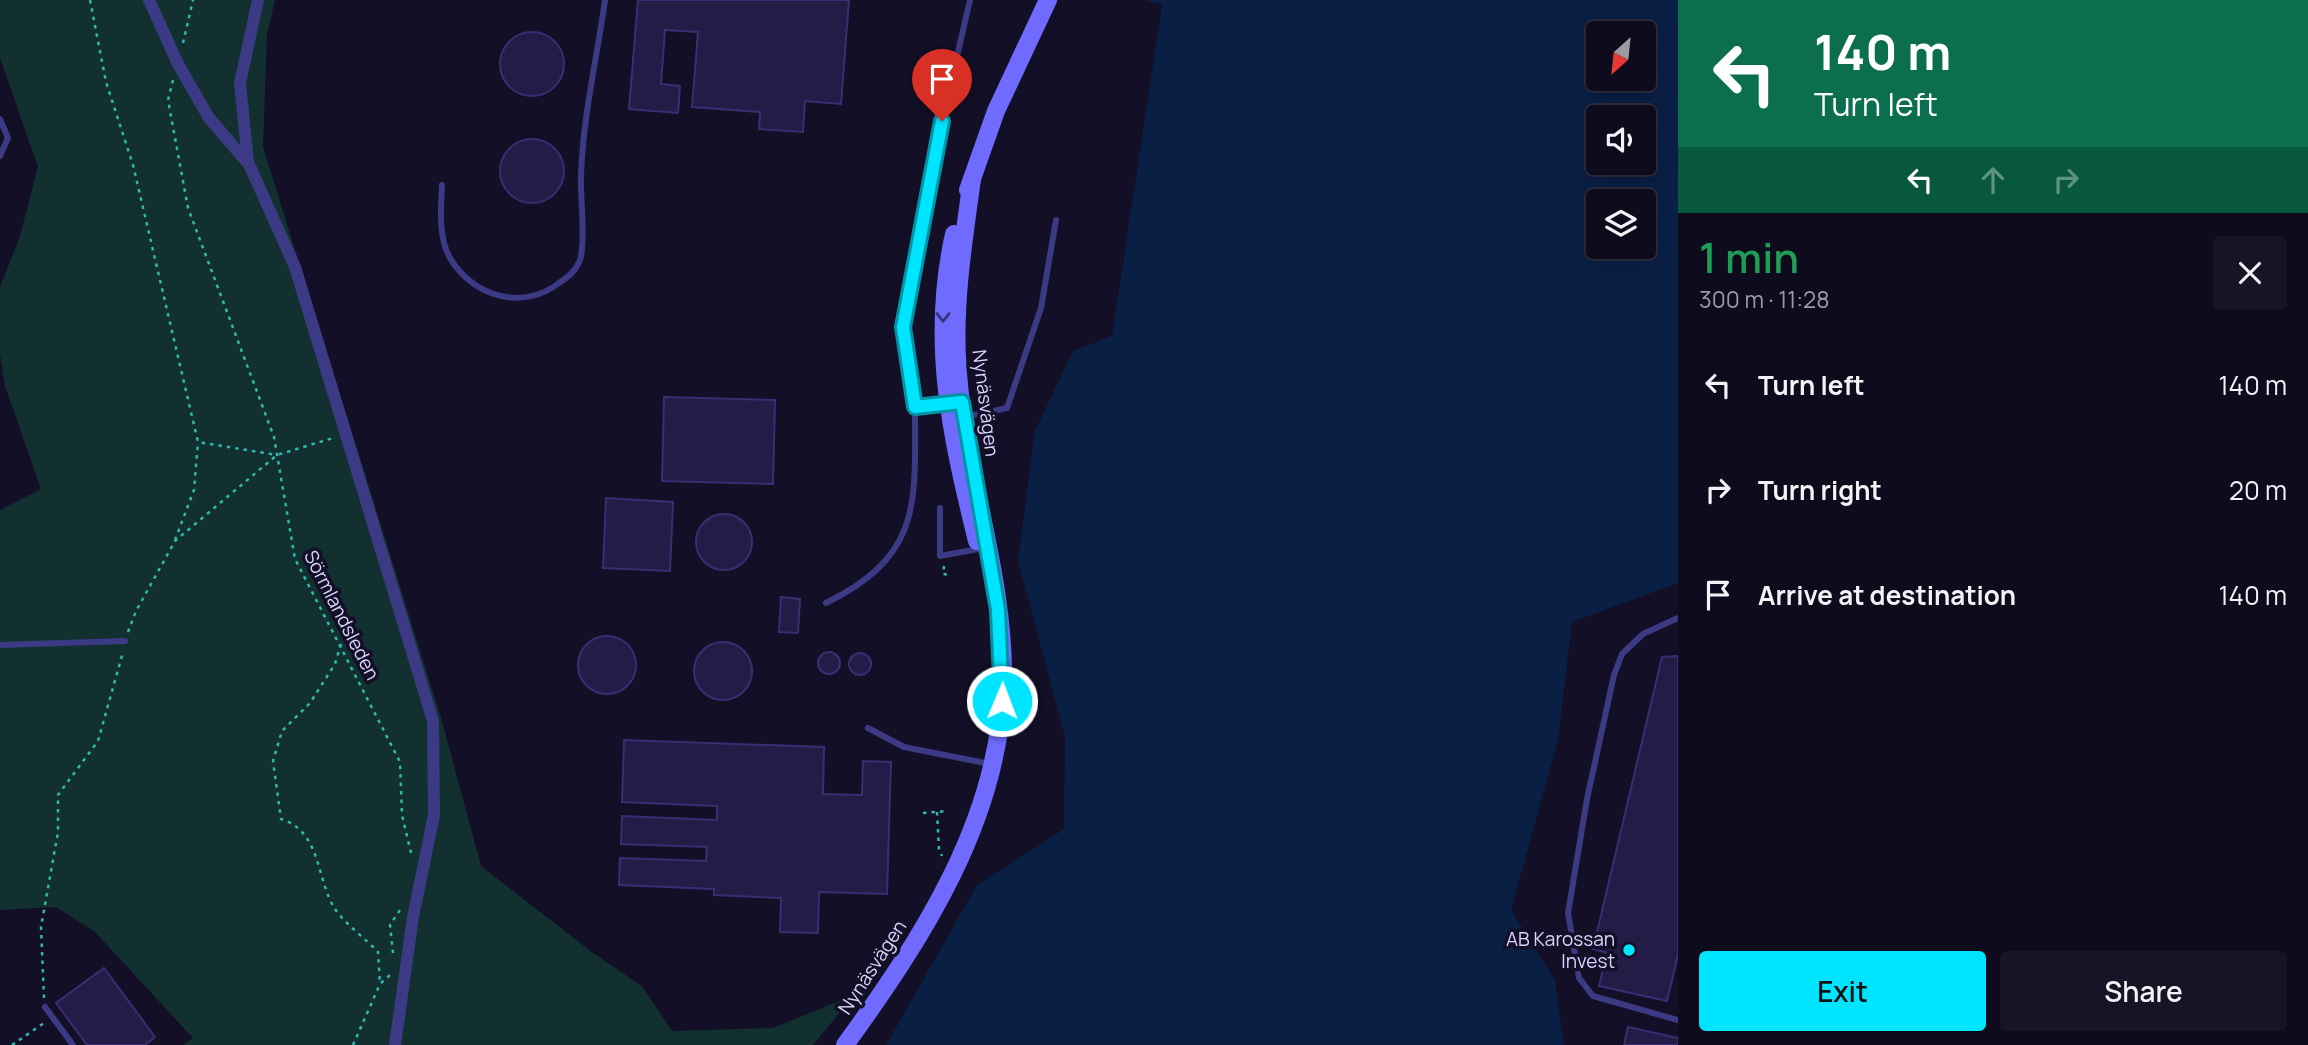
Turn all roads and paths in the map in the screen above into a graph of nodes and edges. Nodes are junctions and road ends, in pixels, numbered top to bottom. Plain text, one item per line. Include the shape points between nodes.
1 (90, 0) edge
2 (149, 0) edge
3 (194, 0) edge
4 (258, 0) edge
5 (605, 0) edge
6 (970, 0) edge
7 (1048, 0) edge
8 (178, 64) junction
9 (0, 119) edge
10 (0, 156) edge
11 (248, 162) junction
12 (442, 185) dead end
13 (1056, 220) dead end
14 (915, 407) junction
15 (956, 410) junction
16 (346, 434) junction
17 (198, 442) junction
18 (278, 455) junction
19 (940, 508) dead end
20 (175, 541) junction
21 (984, 548) junction
22 (943, 572) dead end
23 (950, 575) dead end
24 (826, 603) dead end
25 (1678, 618) edge
26 (125, 641) junction
27 (0, 645) edge
28 (341, 645) junction
29 (868, 728) dead end
30 (992, 764) junction
31 (948, 811) dead end
32 (937, 812) junction
33 (923, 813) dead end
34 (412, 858) dead end
35 (957, 864) junction
36 (403, 905) dead end
37 (394, 959) dead end
38 (395, 971) dead end
39 (380, 984) junction
40 (45, 1007) joint
41 (52, 1017) junction
42 (1678, 1020) edge
43 (12, 1045) edge
44 (73, 1045) edge
45 (353, 1045) edge
46 (396, 1045) edge
47 (845, 1045) edge

1 - 17 path via 106,82 133,165
2 - 8 street
3 - 8 path, Sörmlandsleden
4 - 11 street via 240,83
5 - 12 lane via 581,173 580,258 573,272 547,293 525,300 495,296 467,278 449,257 440,218
6 - 14 lane via 903,327
7 - 15 street, Nynäsvägen via 996,111 953,236 943,300 942,358
8 - 11 street via 209,118
8 - 18 path, Sörmlandsleden via 168,100 188,208
9 - 10 lane via 8,138
11 - 16 street via 295,267
13 - 15 lane via 1041,308 1007,408
14 - 15 lane
14 - 24 lane via 915,481 905,534 883,567
15 - 21 street, Nynäsvägen
16 - 18 path
16 - 46 street via 433,721 434,815 413,917
17 - 18 path
17 - 20 path via 194,490
18 - 20 path
18 - 28 path, Sörmlandsleden via 295,559
19 - 21 lane via 940,556
20 - 26 path via 136,611
21 - 30 street, Nynäsvägen via 1001,631 1003,683
22 - 23 path
25 - 42 lane via 1643,634 1622,654 1614,675 1568,913 1579,978 1593,996
26 - 27 lane
26 - 40 path via 98,741 58,795 58,832 41,927
28 - 34 path, Sörmlandsleden via 400,762 402,815
28 - 39 path via 335,664 310,703 282,731 273,761 281,819 293,823 316,852 335,909 378,952
29 - 30 lane via 904,747
30 - 35 street, Nynäsvägen
31 - 32 path
32 - 33 path
32 - 35 path via 941,855
35 - 47 street, Nynäsvägen via 908,953
36 - 37 path via 390,925
38 - 39 path
39 - 45 path
40 - 41 lane
41 - 43 path
41 - 44 lane

